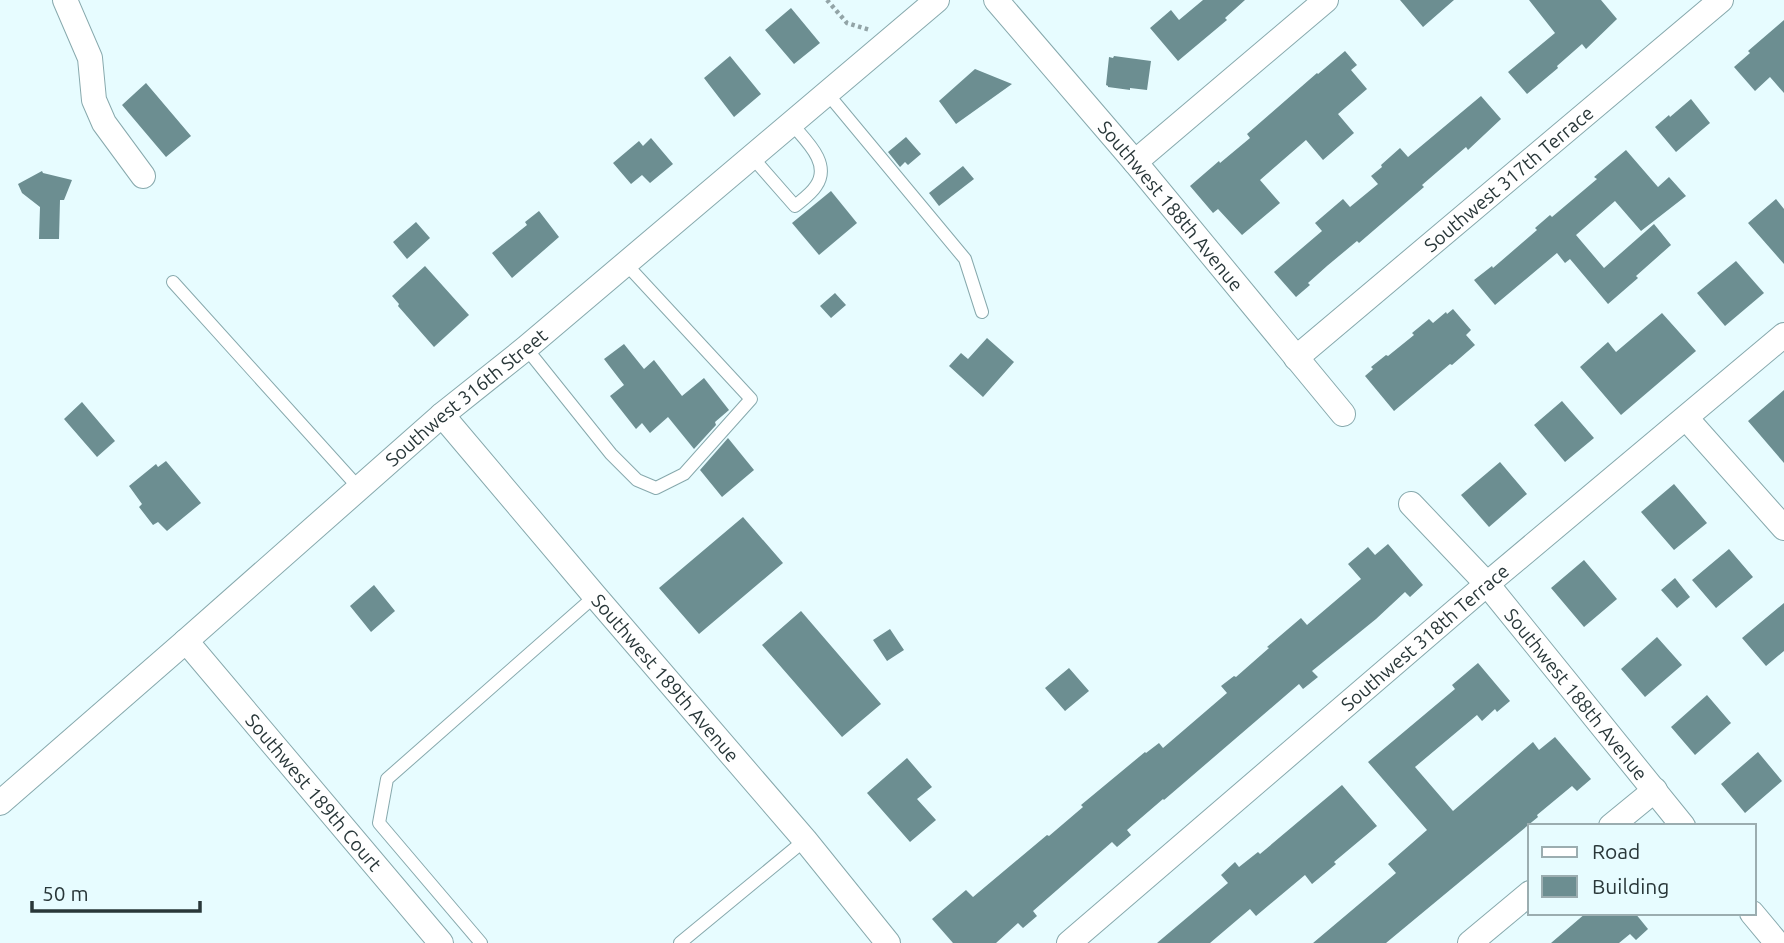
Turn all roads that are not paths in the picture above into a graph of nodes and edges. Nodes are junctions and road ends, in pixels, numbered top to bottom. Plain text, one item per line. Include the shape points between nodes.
1 (65, 0) edge
2 (937, 0) edge
3 (996, 0) edge
4 (1326, 0) edge
5 (1721, 0) edge
6 (827, 93) junction
7 (791, 123) junction
8 (752, 157) junction
9 (1135, 162) junction
10 (143, 176) dead end
11 (625, 263) junction
12 (173, 282) dead end
13 (982, 312) dead end
14 (1784, 335) edge
15 (526, 348) junction
16 (1296, 358) junction
17 (1343, 414) dead end
18 (442, 415) junction
19 (1686, 418) junction
20 (359, 488) junction
21 (1411, 504) dead end
22 (1784, 528) edge
23 (1487, 584) junction
24 (595, 596) junction
25 (186, 641) junction
26 (1655, 790) junction
27 (0, 803) edge
28 (1613, 824) edge
29 (1680, 824) edge
30 (805, 841) junction
31 (1528, 895) edge
32 (1754, 915) edge
33 (441, 943) edge
34 (481, 943) edge
35 (680, 943) edge
36 (888, 943) edge
37 (1069, 943) edge
38 (1470, 943) edge
39 (1777, 943) edge

1 - 10 street via 90,58 94,100 104,123
2 - 6 street, Southwest 316th Street
3 - 9 street, Southwest 188th Avenue
4 - 9 street
5 - 16 street, Southwest 317th Terrace
6 - 7 street, Southwest 316th Street
6 - 13 lane via 965,259
7 - 8 street, Southwest 316th Street
7 - 8 lane via 816,154 822,170 816,186 795,206
8 - 11 street, Southwest 316th Street
9 - 16 street, Southwest 188th Avenue
11 - 15 street, Southwest 316th Street
11 - 15 lane via 751,399 684,474 656,488 637,480
12 - 20 lane
14 - 19 street, Southwest 318th Terrace
15 - 18 street, Southwest 316th Street
16 - 17 street, Southwest 188th Avenue
18 - 20 street, Southwest 316th Street
18 - 24 street, Southwest 189th Avenue
19 - 22 street
19 - 23 street, Southwest 318th Terrace
20 - 25 street, Southwest 316th Street
21 - 23 street, Southwest 188th Avenue
23 - 26 street, Southwest 188th Avenue
23 - 37 street, Southwest 318th Terrace
24 - 30 street, Southwest 189th Avenue
24 - 34 lane via 387,779 379,823
25 - 27 street, Southwest 316th Street
25 - 33 street, Southwest 189th Court
26 - 28 street
26 - 29 street, Southwest 188th Avenue
30 - 35 lane
30 - 36 street, Southwest 189th Avenue
31 - 38 street
32 - 39 street

